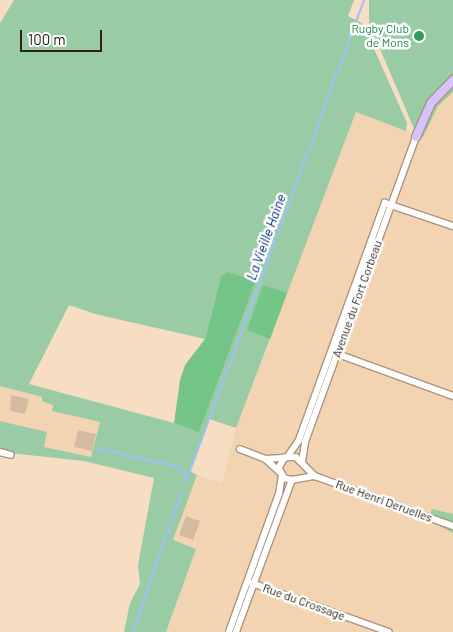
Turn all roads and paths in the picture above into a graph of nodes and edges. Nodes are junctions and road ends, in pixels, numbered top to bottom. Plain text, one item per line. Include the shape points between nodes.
1 (453, 80) edge
2 (416, 137) joint
3 (388, 204) junction
4 (453, 226) edge
5 (334, 353) junction
6 (453, 396) edge
7 (240, 449) dead end
8 (0, 452) edge
9 (11, 454) dead end
10 (286, 457) junction
11 (266, 459) junction
12 (302, 463) junction
13 (281, 474) junction
14 (315, 476) junction
15 (299, 478) junction
16 (292, 480) junction
17 (453, 526) edge
18 (251, 582) junction
19 (229, 632) edge
20 (236, 632) edge
21 (389, 632) edge

1 - 2 highway via 431,103
2 - 3 street, Avenue du Fort Corbeau
3 - 4 street
3 - 5 street, Avenue du Fort Corbeau
5 - 6 street
5 - 10 street, Avenue du Fort Corbeau via 298,440
5 - 12 street, Avenue du Fort Corbeau via 305,442
7 - 11 street
8 - 9 street
10 - 11 street
10 - 12 street
10 - 13 street via 280,464
11 - 13 street
12 - 14 street, Rue Henri Deruelles
12 - 15 street
13 - 16 street
13 - 18 street via 279,494
14 - 15 street, Rue Henri Deruelles
14 - 17 street, Rue Henri Deruelles
15 - 16 street
16 - 18 street
18 - 19 street
18 - 20 street
18 - 21 street, Rue du Crossage

